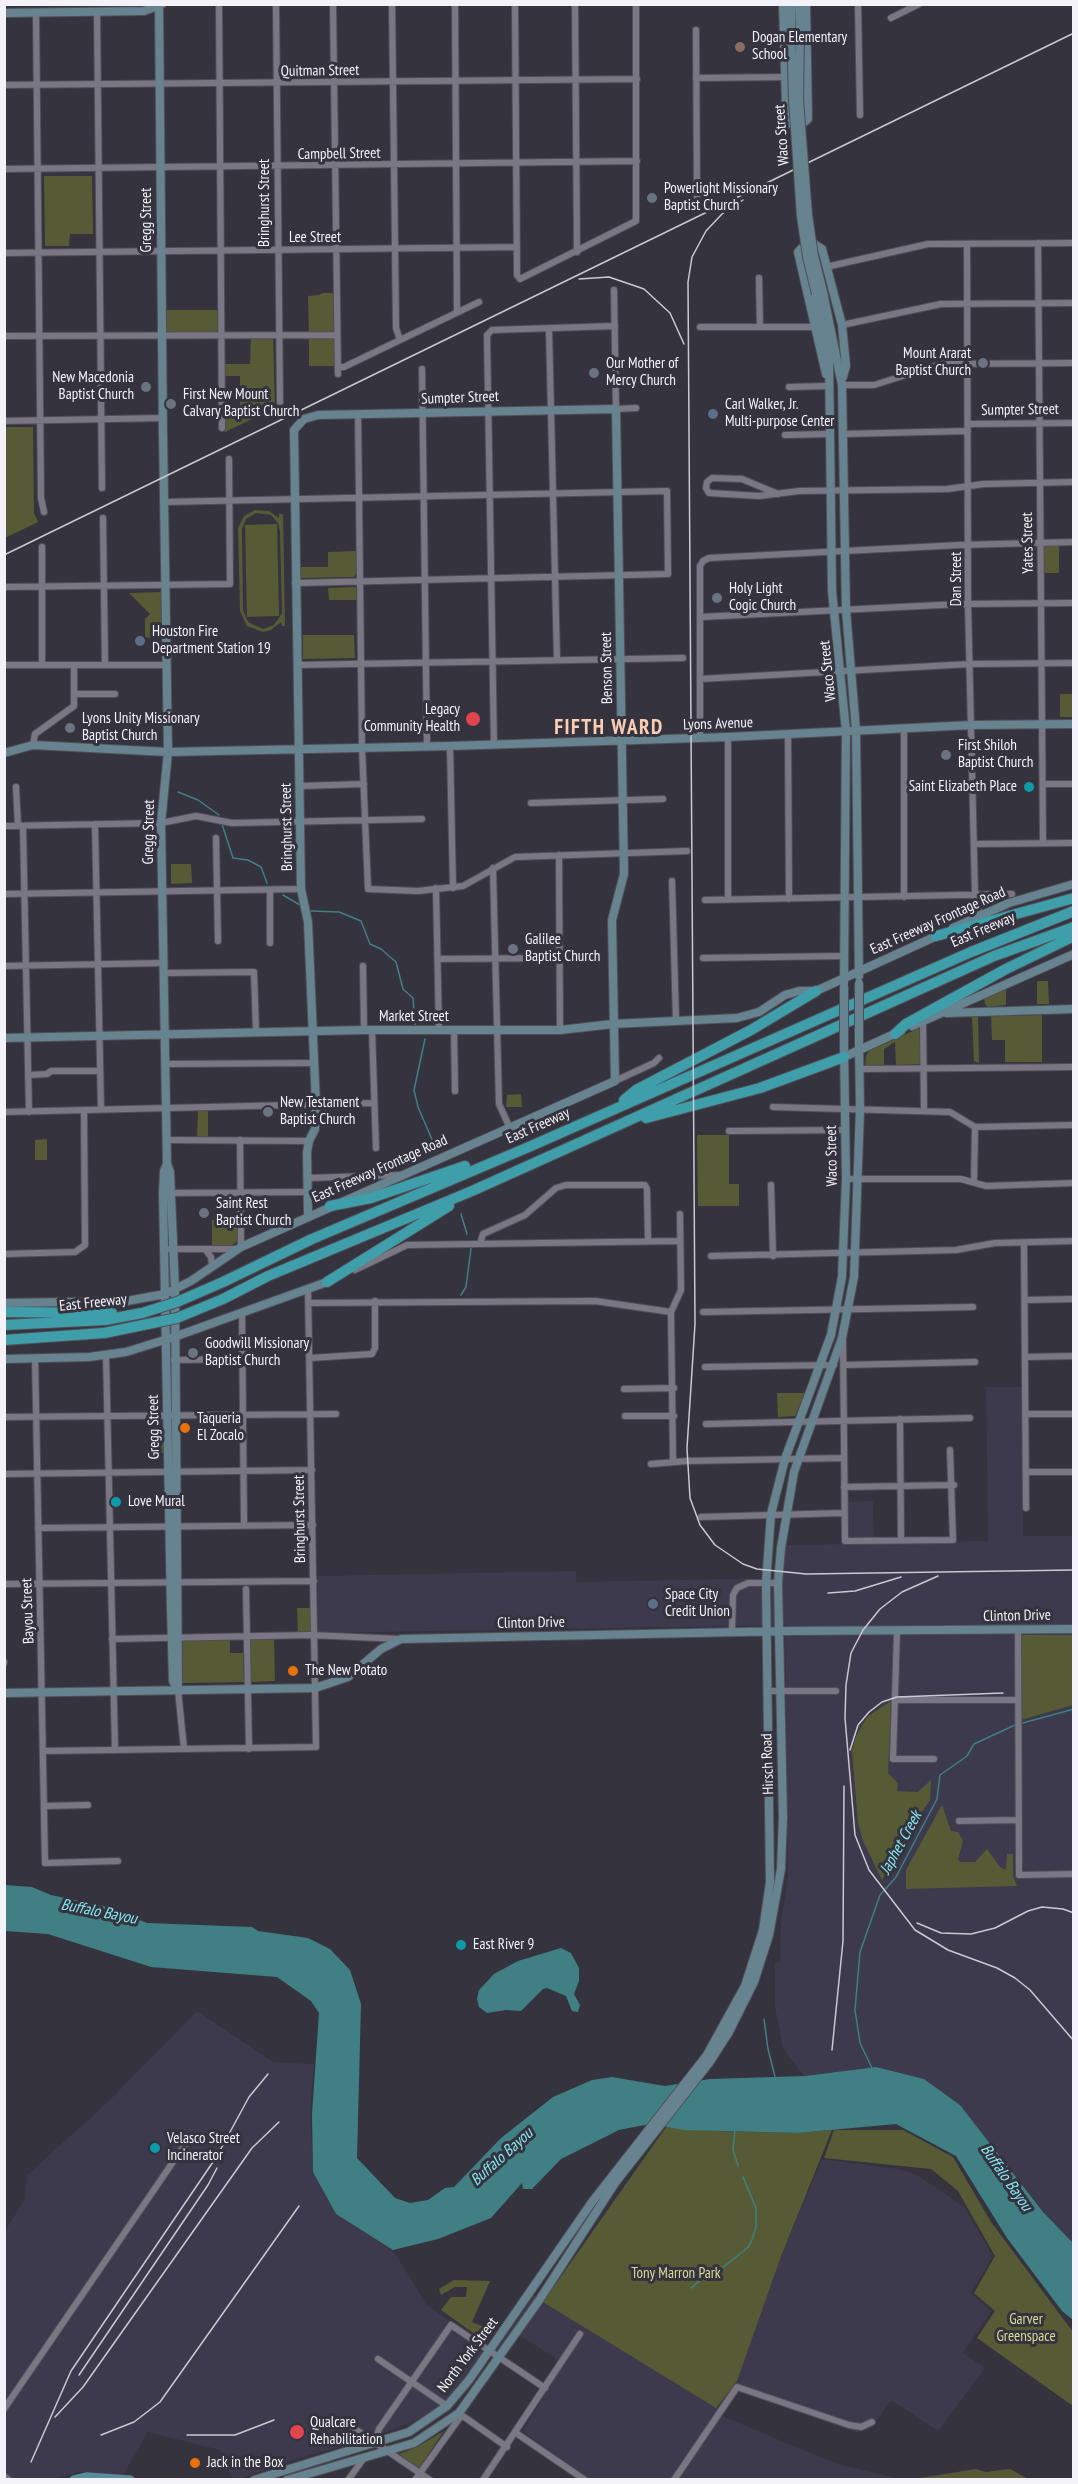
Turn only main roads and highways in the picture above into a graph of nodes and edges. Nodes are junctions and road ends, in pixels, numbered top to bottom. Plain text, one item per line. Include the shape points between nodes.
1 (783, 4) edge
2 (791, 4) edge
3 (799, 4) edge
4 (806, 4) edge
5 (160, 5) edge
6 (50, 8) edge
7 (4, 13) edge
8 (795, 33) junction
9 (820, 293) junction
10 (842, 383) junction
11 (829, 384) junction
12 (616, 409) joint
13 (294, 435) joint
14 (1074, 724) edge
15 (856, 730) junction
16 (846, 731) junction
17 (622, 741) junction
18 (298, 749) junction
19 (168, 752) junction
20 (4, 753) edge
21 (847, 813) junction
22 (857, 813) junction
23 (1074, 884) edge
24 (1074, 898) edge
25 (1074, 911) edge
26 (1074, 927) edge
27 (936, 936) junction
28 (1074, 936) edge
29 (1074, 954) edge
30 (859, 971) junction
31 (844, 981) junction
32 (816, 991) junction
33 (981, 995) junction
34 (1074, 1009) edge
35 (991, 1012) junction
36 (940, 1013) junction
37 (613, 1023) junction
38 (313, 1031) junction
39 (165, 1034) junction
40 (895, 1034) junction
41 (4, 1038) edge
42 (859, 1046) junction
43 (844, 1052) junction
44 (615, 1081) joint
45 (612, 1110) junction
46 (597, 1134) junction
47 (531, 1146) junction
48 (472, 1191) junction
49 (330, 1206) junction
50 (308, 1216) junction
51 (168, 1249) junction
52 (327, 1282) joint
53 (175, 1289) junction
54 (165, 1294) junction
55 (4, 1303) edge
56 (849, 1308) joint
57 (837, 1309) joint
58 (4, 1312) edge
59 (105, 1317) junction
60 (4, 1325) edge
61 (174, 1337) junction
62 (4, 1339) edge
63 (165, 1340) junction
64 (4, 1359) edge
65 (171, 1415) junction
66 (1074, 1629) edge
67 (767, 1631) junction
68 (780, 1631) junction
69 (178, 1690) junction
70 (4, 1693) edge
71 (727, 2030) junction
72 (613, 2181) junction
73 (529, 2294) junction
74 (539, 2301) junction
75 (375, 2442) junction
76 (323, 2469) junction
77 (279, 2475) edge
78 (112, 2478) edge
79 (74, 2480) edge
80 (130, 2480) edge
81 (254, 2480) edge
82 (266, 2480) edge
83 (287, 2480) edge

1 - 4 main road via 787,118 792,124 808,119
2 - 8 main road
3 - 8 main road
5 - 6 main road via 144,10
5 - 19 main road, Gregg Street
6 - 7 main road
8 - 9 main road, Waco Street, bridge via 793,100 801,216 807,257
9 - 10 main road, Waco Street
9 - 11 main road, Waco Street
10 - 11 main road via 846,366 842,325 822,249 814,244 803,246 798,252
10 - 15 main road, Waco Street via 846,610
11 - 16 main road, Waco Street via 834,610
12 - 13 main road, Sumpter Street via 308,417 298,424
12 - 17 main road, Benson Street
13 - 18 main road, Bringhurst Street
14 - 15 main road, Lyons Avenue
15 - 16 main road, Lyons Avenue
15 - 22 main road, Waco Street
16 - 17 main road, Lyons Avenue
16 - 21 main road, Waco Street
17 - 18 main road, Lyons Avenue
17 - 37 main road, Benson Street via 624,854 623,881 612,920
18 - 19 main road, Lyons Avenue
18 - 38 main road, Bringhurst Street via 301,889 308,922
19 - 20 main road, Lyons Avenue via 33,745
19 - 39 main road, Gregg Street via 161,823
21 - 22 main road
21 - 31 main road, Waco Street
22 - 30 main road, Waco Street
23 - 27 main road, East Freeway Frontage Road via 980,914
24 - 27 highway
25 - 45 highway, East Freeway via 971,952
26 - 46 highway, East Freeway via 994,956
27 - 30 main road, East Freeway Frontage Road
28 - 40 highway via 1006,969 906,1024
29 - 33 main road
30 - 31 main road, East Freeway Frontage Road
30 - 42 main road, Waco Street, bridge
31 - 32 main road, East Freeway Frontage Road
31 - 43 main road, Waco Street, bridge
32 - 37 main road, Market Street via 785,995 749,1016
32 - 45 highway via 636,1090
33 - 35 main road via 983,1006
33 - 36 main road
34 - 35 main road
35 - 36 main road
36 - 40 main road
37 - 38 main road, Market Street via 560,1030
37 - 44 main road, Benson Street
38 - 39 main road, Market Street
38 - 50 main road, Bringhurst Street via 316,1105 315,1130 309,1141
39 - 41 main road, Market Street
39 - 51 main road, Gregg Street
40 - 42 main road
42 - 43 main road
42 - 56 main road, Waco Street via 856,1251
43 - 46 highway via 776,1083 666,1111
43 - 57 main road, Waco Street via 844,1254
44 - 49 main road, East Freeway Frontage Road
45 - 47 highway, East Freeway
46 - 48 highway, East Freeway
47 - 49 highway via 371,1198
47 - 59 highway, East Freeway, bridge via 312,1239 177,1302 142,1313
48 - 52 highway
48 - 62 highway, East Freeway, bridge via 177,1318 104,1334
49 - 50 main road, East Freeway Frontage Road
50 - 53 main road, East Freeway Frontage Road via 238,1248
51 - 53 main road, Gregg Street
51 - 54 main road, Gregg Street
52 - 61 main road
53 - 54 main road, East Freeway Frontage Road
53 - 61 main road, Gregg Street
54 - 55 main road, East Freeway Frontage Road via 127,1301
54 - 63 main road, Gregg Street
56 - 68 main road, Hirsch Road via 834,1365 798,1459 785,1513 778,1583
57 - 67 main road, Hirsch Road via 822,1365 784,1459 771,1514
58 - 59 highway
59 - 60 highway, East Freeway
61 - 63 main road
61 - 65 main road, Gregg Street
63 - 64 main road via 106,1355
63 - 65 main road, Gregg Street
65 - 69 main road, Gregg Street
66 - 68 main road, Clinton Drive
67 - 68 main road, Clinton Drive
67 - 69 main road, Clinton Drive via 401,1639 381,1649 348,1677 315,1688
67 - 71 main road, Hirsch Road via 769,1893 751,1970
68 - 71 main road, Hirsch Road via 783,1817 779,1882 761,1961
69 - 70 main road, Clinton Drive
71 - 72 main road, Hirsch Road via 709,2063
72 - 73 main road, North York Street via 566,2237
72 - 74 main road, North York Street
73 - 74 main road
73 - 75 main road, North York Street via 447,2406 409,2432
74 - 76 main road, North York Street via 460,2415 428,2436 390,2451
75 - 76 main road via 361,2454
75 - 77 main road, North York Street via 301,2463 296,2470
76 - 83 main road, North York Street
77 - 81 main road
77 - 82 main road
78 - 79 main road
78 - 80 main road

